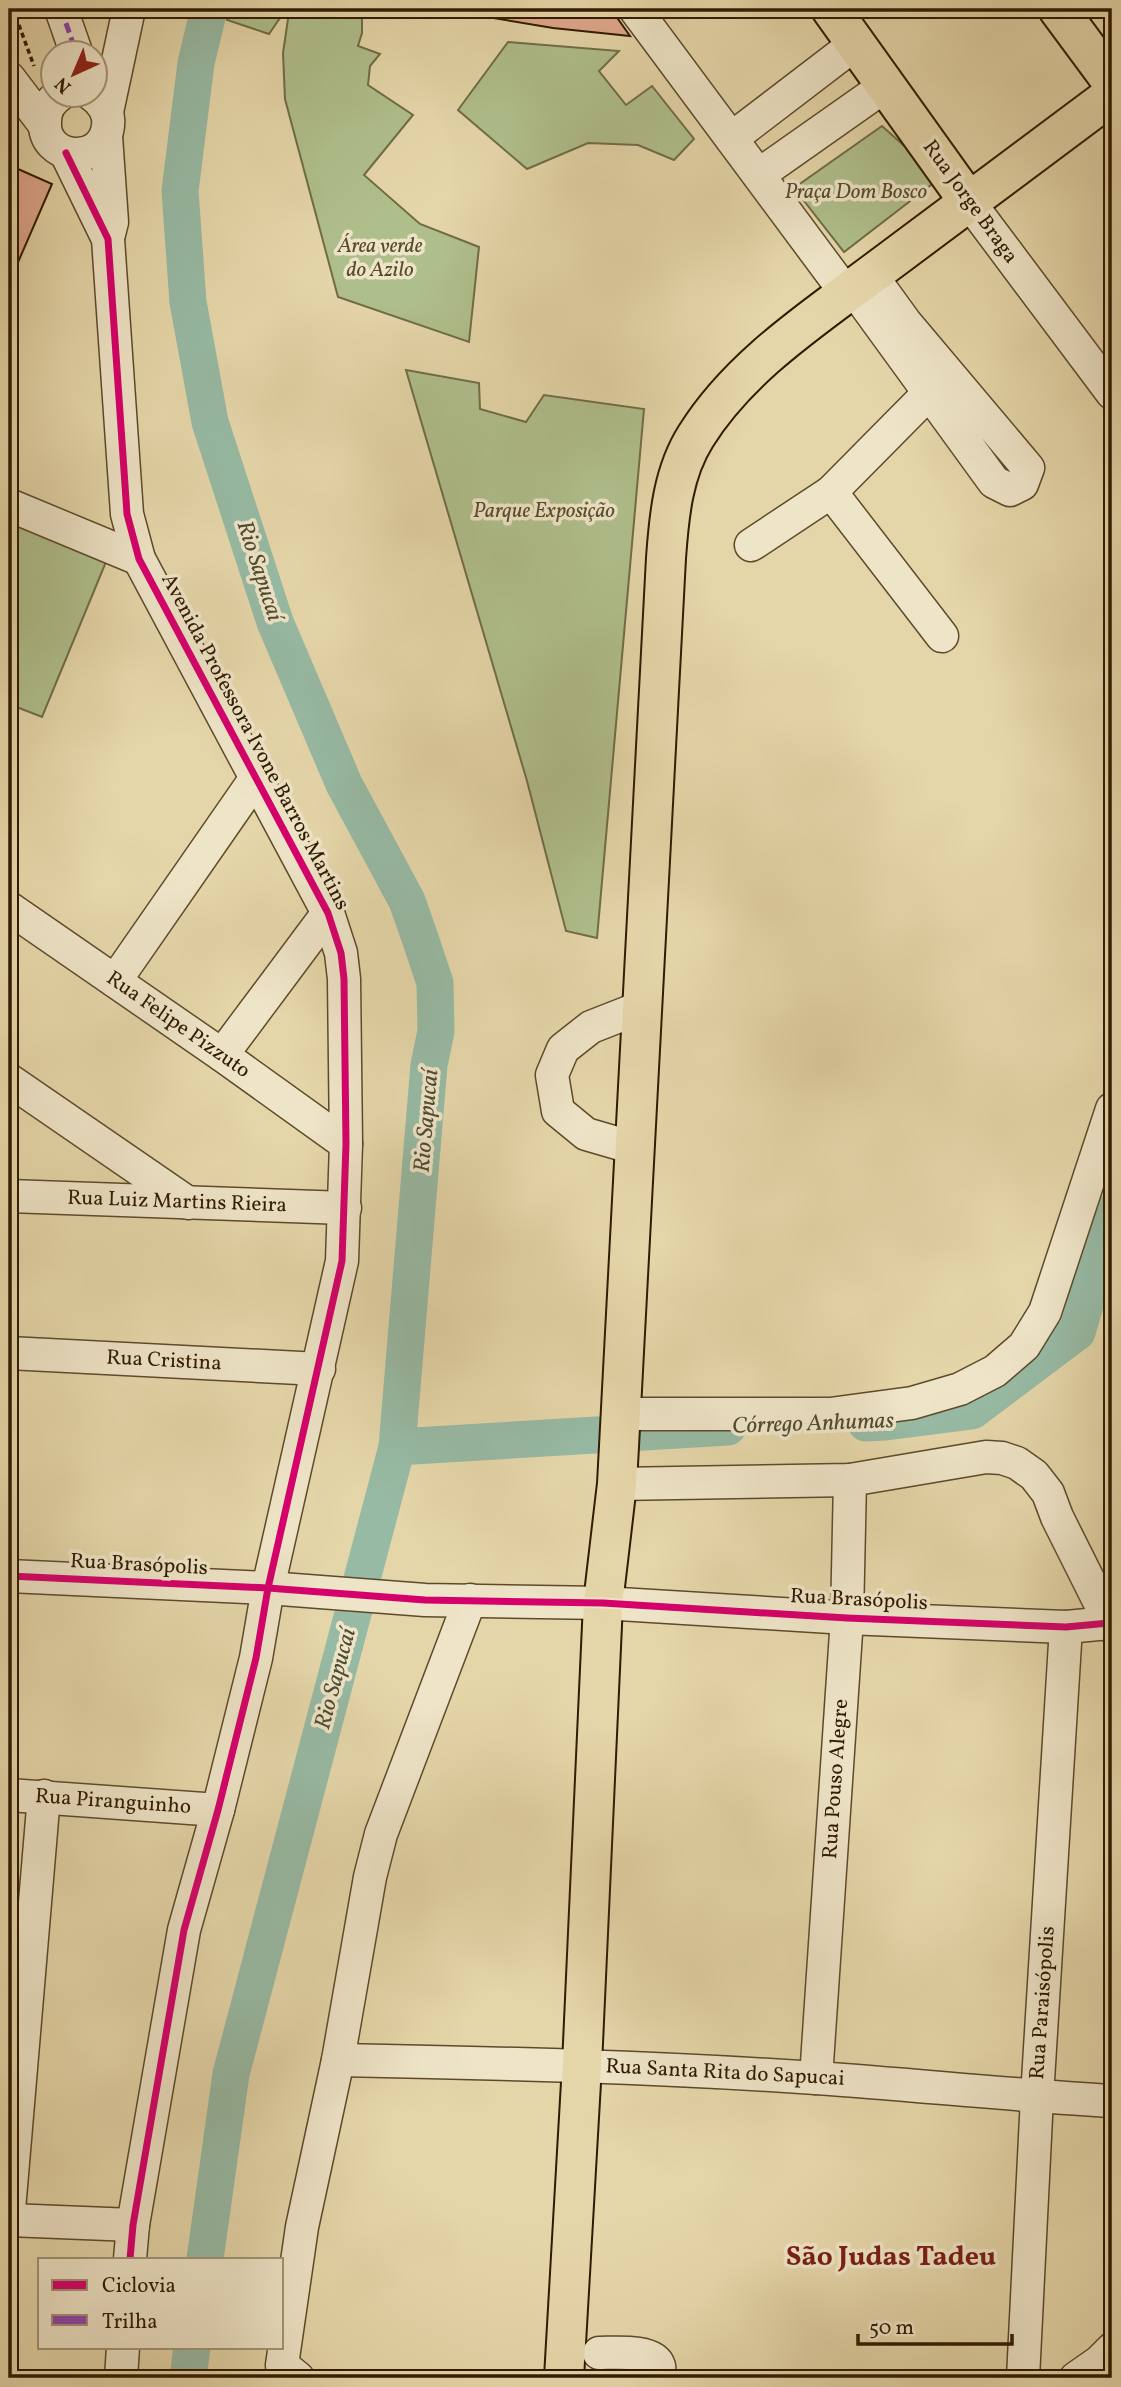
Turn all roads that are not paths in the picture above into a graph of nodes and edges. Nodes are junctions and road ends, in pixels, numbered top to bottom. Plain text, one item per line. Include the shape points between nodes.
1 (61, 9) edge
2 (129, 9) edge
3 (635, 9) edge
4 (831, 9) edge
5 (1058, 9) edge
6 (71, 38) edge
7 (855, 44) junction
8 (9, 67) edge
9 (9, 78) edge
10 (1112, 82) edge
11 (885, 86) junction
12 (38, 88) edge
13 (38, 91) edge
14 (1112, 95) edge
15 (51, 108) edge
16 (101, 114) edge
17 (732, 138) junction
18 (65, 153) junction
19 (760, 174) junction
20 (970, 202) junction
21 (107, 239) junction
22 (857, 285) junction
23 (929, 393) junction
24 (1112, 393) edge
25 (831, 492) junction
26 (9, 505) edge
27 (751, 545) dead end
28 (139, 559) junction
29 (942, 636) dead end
30 (256, 778) junction
31 (9, 908) edge
32 (328, 913) junction
33 (115, 981) junction
34 (642, 1007) junction
35 (222, 1055) junction
36 (9, 1080) edge
37 (1112, 1109) edge
38 (346, 1144) junction
39 (634, 1148) junction
40 (9, 1196) edge
41 (188, 1203) junction
42 (345, 1208) junction
43 (9, 1353) edge
44 (319, 1369) junction
45 (619, 1420) junction
46 (617, 1476) junction
47 (850, 1480) junction
48 (9, 1576) edge
49 (268, 1588) junction
50 (470, 1600) junction
51 (603, 1603) junction
52 (847, 1618) junction
53 (1111, 1624) edge
54 (1066, 1627) junction
55 (9, 1795) edge
56 (44, 1796) junction
57 (218, 1810) junction
58 (338, 2060) junction
59 (582, 2065) junction
60 (816, 2078) junction
61 (1037, 2097) junction
62 (1112, 2101) edge
63 (9, 2210) edge
64 (9, 2220) edge
65 (133, 2225) junction
66 (130, 2258) edge
67 (123, 2348) edge
68 (1112, 2349) edge
69 (582, 2364) edge
70 (290, 2371) edge
71 (121, 2378) edge
72 (659, 2378) edge
73 (1023, 2378) edge
74 (1076, 2378) edge

1 - 6 street
2 - 16 street, Avenida Professora Ivone Barros Martins
3 - 17 street
4 - 7 highway, Rua Jorge Braga
5 - 10 highway
7 - 11 highway, Rua Jorge Braga
7 - 17 street
8 - 12 street
9 - 13 street, Avenida Professora Ivone Barros Martins
11 - 19 street
11 - 20 highway, Rua Jorge Braga
14 - 20 highway
15 - 18 street, Avenida Professora Ivone Barros Martins via 47,135
16 - 18 street via 93,150
16 - 21 street, Avenida Professora Ivone Barros Martins via 112,222
17 - 19 street
18 - 21 street, Avenida Professora Ivone Barros Martins
19 - 22 street
20 - 22 highway
20 - 24 street, Rua Jorge Braga
21 - 28 street, Avenida Professora Ivone Barros Martins via 127,514
22 - 23 street
22 - 23 street via 905,322 1028,468 1022,484 1010,490 994,482
22 - 34 highway via 767,356 717,406 695,437 680,471 666,558
23 - 25 street
25 - 27 street
25 - 29 street
26 - 28 street
28 - 30 street, Avenida Professora Ivone Barros Martins
30 - 32 street, Avenida Professora Ivone Barros Martins
30 - 33 street
31 - 33 street, Rua Felipe Pizzuto
32 - 35 street
32 - 38 street, Avenida Professora Ivone Barros Martins via 344,979
33 - 35 street, Rua Felipe Pizzuto
34 - 39 highway
34 - 39 street via 582,1034 563,1049 552,1074 558,1111 586,1134
35 - 38 street, Rua Felipe Pizzuto
36 - 41 street
37 - 45 street via 1045,1311 1024,1346 995,1370 960,1389 912,1403 830,1414
38 - 42 street, Avenida Professora Ivone Barros Martins
39 - 45 highway
40 - 41 street, Rua Luiz Martins Rieira
41 - 42 street, Rua Luiz Martins Rieira
42 - 44 street, Avenida Professora Ivone Barros Martins via 342,1261
43 - 44 street, Rua Cristina
44 - 49 street, Avenida Professora Ivone Barros Martins
45 - 46 highway
46 - 47 street
46 - 51 highway
47 - 52 street, Rua Pouso Alegre
47 - 53 street via 986,1457 1017,1462 1048,1493
48 - 49 street, Rua Brasópolis
49 - 50 street, Rua Brasópolis
49 - 57 street, Avenida Professora Ivone Barros Martins via 256,1658
50 - 51 street, Rua Brasópolis
50 - 58 street via 381,1834
51 - 52 street, Rua Brasópolis
51 - 59 highway
52 - 54 street, Rua Brasópolis
52 - 60 street, Rua Pouso Alegre
53 - 54 street, Rua Brasópolis
54 - 61 street, Rua Paraisópolis
55 - 56 street, Rua Piranguinho
56 - 57 street, Rua Piranguinho
56 - 63 street
57 - 65 street, Avenida Professora Ivone Barros Martins via 184,1930
58 - 59 street, Rua Santa Rita do Sapucai
58 - 70 street via 302,2227
59 - 60 street, Rua Santa Rita do Sapucai
59 - 69 highway
60 - 61 street, Rua Santa Rita do Sapucai
61 - 62 street, Rua Santa Rita do Sapucai
61 - 73 street, Rua Paraisópolis
64 - 65 street
65 - 66 street, Avenida Professora Ivone Barros Martins
67 - 71 street
68 - 74 street
69 - 72 street via 645,2354 659,2365

